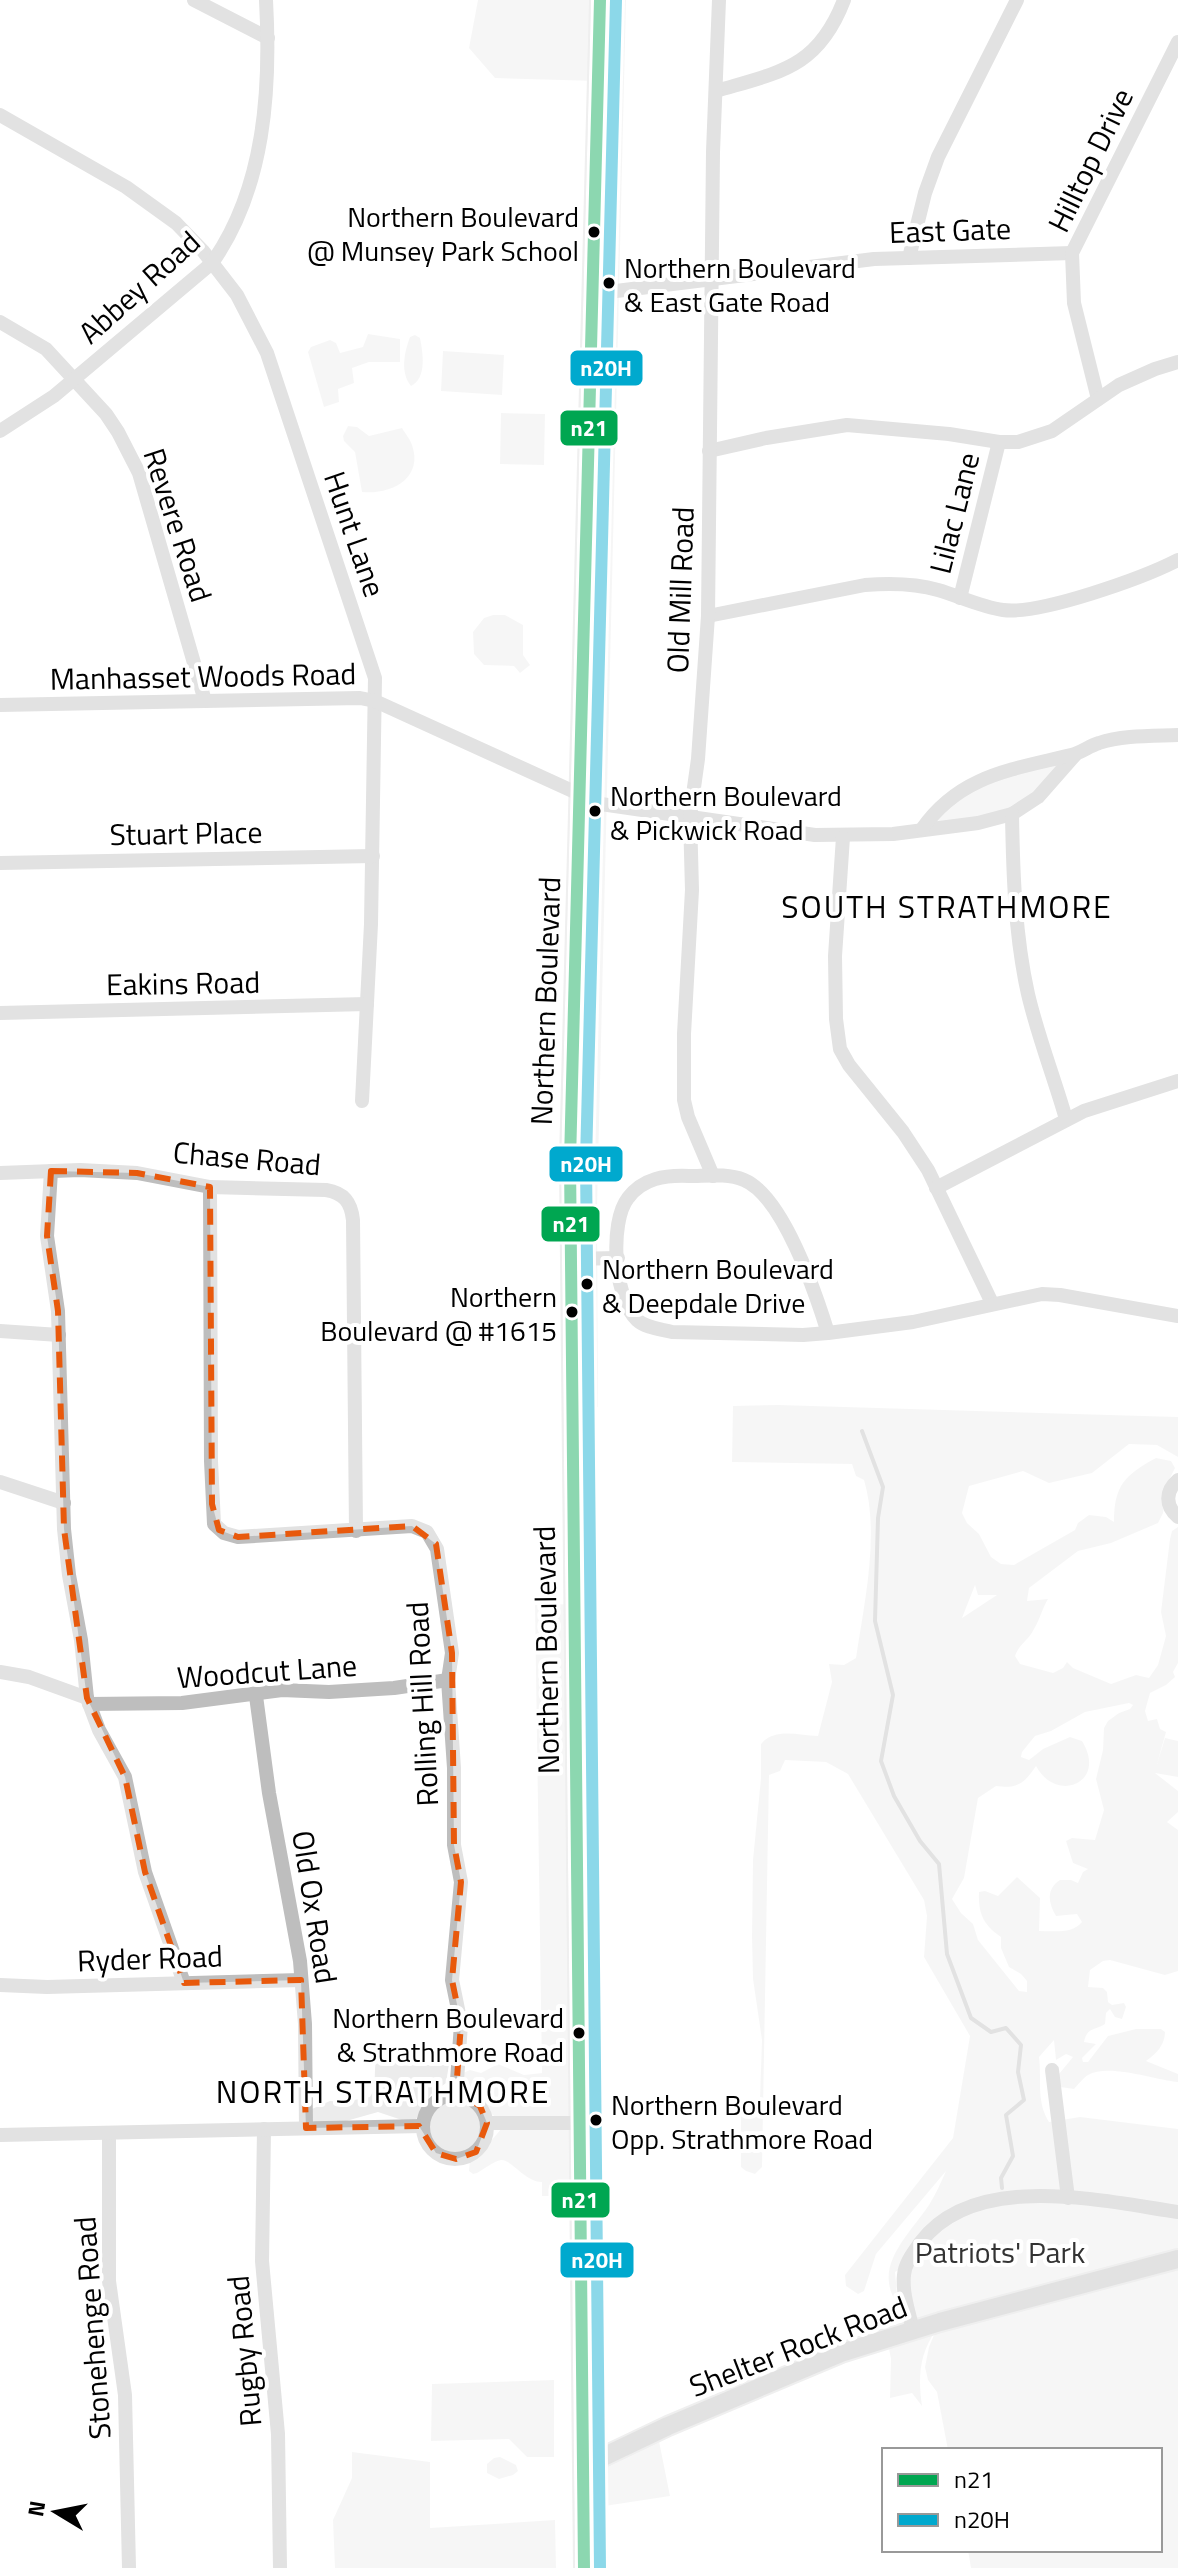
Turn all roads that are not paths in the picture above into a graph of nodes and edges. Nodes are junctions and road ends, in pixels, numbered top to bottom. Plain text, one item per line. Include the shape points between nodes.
1 (194, 0) edge
2 (266, 0) edge
3 (600, 0) edge
4 (719, 0) edge
5 (844, 0) edge
6 (1017, 0) edge
7 (268, 38) junction
8 (1178, 42) edge
9 (716, 91) junction
10 (0, 115) edge
11 (1072, 253) junction
12 (909, 258) junction
13 (212, 263) junction
14 (712, 278) junction
15 (592, 294) junction
16 (0, 322) edge
17 (1178, 362) edge
18 (75, 378) junction
19 (1098, 399) junction
20 (0, 431) edge
21 (999, 442) junction
22 (709, 451) junction
23 (1178, 560) edge
24 (960, 598) junction
25 (708, 616) junction
26 (205, 701) junction
27 (375, 701) junction
28 (0, 705) edge
29 (1178, 735) edge
30 (1075, 755) junction
31 (579, 793) junction
32 (1012, 814) junction
33 (690, 816) junction
34 (922, 829) junction
35 (843, 837) junction
36 (373, 856) junction
37 (0, 863) edge
38 (367, 1004) junction
39 (0, 1013) edge
40 (1178, 1081) edge
41 (362, 1101) dead end
42 (1066, 1119) junction
43 (51, 1171) junction
44 (0, 1173) edge
45 (713, 1176) junction
46 (210, 1187) junction
47 (936, 1188) junction
48 (618, 1258) junction
49 (571, 1259) junction
50 (992, 1303) junction
51 (1178, 1316) edge
52 (0, 1331) edge
53 (828, 1333) junction
54 (59, 1335) junction
55 (1178, 1480) edge
56 (0, 1482) edge
57 (64, 1503) junction
58 (1178, 1517) edge
59 (356, 1531) junction
60 (0, 1672) edge
61 (448, 1680) junction
62 (256, 1696) junction
63 (88, 1701) junction
64 (301, 1980) junction
65 (184, 1983) junction
66 (0, 1985) edge
67 (1052, 2070) dead end
68 (456, 2095) junction
69 (487, 2123) junction
70 (580, 2123) junction
71 (423, 2126) junction
72 (306, 2128) junction
73 (264, 2129) junction
74 (109, 2133) junction
75 (0, 2135) edge
76 (1068, 2198) junction
77 (1178, 2212) edge
78 (1178, 2259) edge
79 (913, 2330) junction
80 (584, 2466) junction
81 (129, 2568) edge
82 (280, 2568) edge
83 (584, 2568) edge

1 - 7 street
2 - 7 street, Abbey Road
3 - 15 main road, Northern Boulevard
4 - 9 street, Old Mill Road
5 - 9 street via 829,34 801,60
6 - 12 street via 938,157
7 - 13 street, Abbey Road via 265,104 253,168 239,213
8 - 11 street, Hilltop Drive
9 - 14 street, Old Mill Road
10 - 13 street, Hunt Lane via 147,201 190,236
11 - 12 street, East Gate
11 - 19 street, Hilltop Drive via 1074,303
12 - 14 street, East Gate
13 - 18 street, Abbey Road
13 - 27 street, Hunt Lane via 246,308 267,353 374,671
14 - 15 street, East Gate
14 - 22 street, Old Mill Road
15 - 31 main road, Northern Boulevard
16 - 18 street, Revere Road via 46,349
17 - 19 street
18 - 20 street, Abbey Road
18 - 26 street, Revere Road via 118,432 139,473
19 - 21 street via 1052,431
21 - 22 street via 847,425
21 - 24 street, Lilac Lane
22 - 25 street, Old Mill Road
23 - 24 street via 1149,575 1032,609 1000,610
24 - 25 street via 892,583
25 - 33 street, Old Mill Road
26 - 27 street, Manhasset Woods Road
26 - 28 street, Manhasset Woods Road
27 - 31 street, Manhasset Woods Road
27 - 36 street, Hunt Lane
29 - 30 street via 1110,741
30 - 32 street via 1038,797
30 - 34 street via 1001,771 974,783 955,793
31 - 33 street, Manhasset Woods Road via 601,804
31 - 49 main road, Northern Boulevard
32 - 34 street, Manhasset Woods Road
32 - 42 street via 1027,990
33 - 35 street, Manhasset Woods Road
33 - 45 street, Old Mill Road via 684,1100
34 - 35 street, Manhasset Woods Road
35 - 47 street via 835,956 838,1041 849,1065 903,1132
36 - 37 street, Stuart Place
36 - 38 street, Hunt Lane
38 - 39 street, Eakins Road
38 - 41 street, Hunt Lane
40 - 42 street
42 - 47 street
43 - 44 street, Chase Road
43 - 46 street, Chase Road via 137,1173
43 - 54 street via 47,1236
45 - 48 street via 666,1175 636,1189 620,1213
45 - 53 street via 745,1180 778,1213 813,1282
46 - 59 street, Chase Road via 326,1190 350,1204
46 - 59 street, Rolling Hill Road via 214,1524 238,1537
47 - 50 street
48 - 49 street
48 - 53 street via 626,1306 651,1328
49 - 70 main road, Northern Boulevard
50 - 51 street via 1060,1295
50 - 53 street via 913,1322
52 - 54 street
54 - 57 street
55 - 58 street via 1168,1499
56 - 57 street
57 - 63 street
59 - 61 street, Rolling Hill Road via 412,1526 433,1538 451,1646
60 - 63 street, Woodcut Lane via 29,1677
61 - 62 street, Woodcut Lane
61 - 68 street, Rolling Hill Road via 454,1845 461,1882 452,1980 461,2024
62 - 63 street, Woodcut Lane via 182,1703
62 - 64 street, Old Ox Road
63 - 65 street via 125,1777 145,1872
64 - 65 street, Ryder Road
64 - 72 street, Old Ox Road
65 - 66 street, Ryder Road
67 - 76 street
68 - 69 street via 480,2106
68 - 71 street via 437,2100
69 - 70 street
69 - 71 street via 476,2152 456,2159 436,2153
70 - 80 main road, Northern Boulevard via 576,2246 582,2269
71 - 72 street
72 - 73 street
73 - 74 street
73 - 82 street, Rugby Road via 262,2250 278,2434
74 - 75 street
74 - 81 street, Stonehenge Road via 109,2281 125,2395
76 - 77 street
76 - 79 street via 990,2201 963,2209 936,2226 905,2267
78 - 79 main road, Shelter Rock Road
79 - 80 main road, Shelter Rock Road via 841,2353
80 - 83 main road, Northern Boulevard

